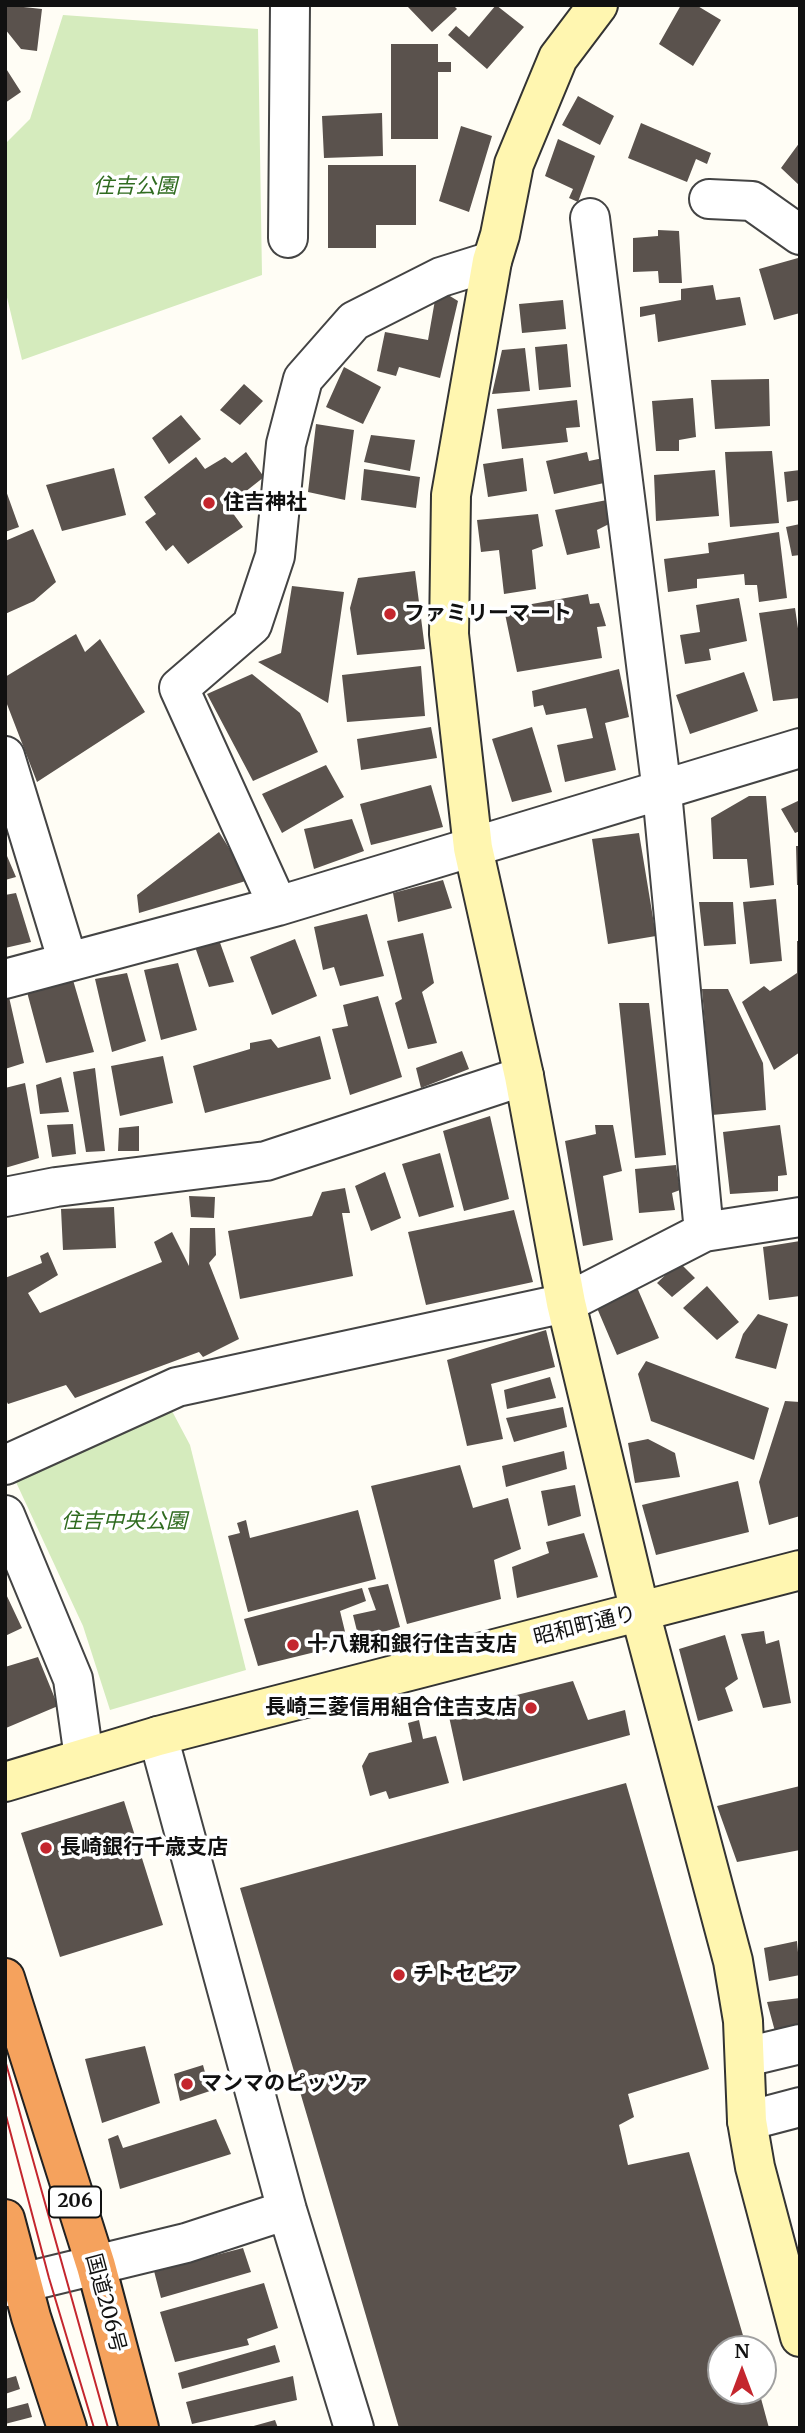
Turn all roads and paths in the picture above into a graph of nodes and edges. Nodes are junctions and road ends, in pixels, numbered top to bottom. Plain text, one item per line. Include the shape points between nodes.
1 (598, 5) edge
2 (283, 6) edge
3 (709, 200) dead end
4 (590, 218) dead end
5 (800, 235) edge
6 (288, 238) dead end
7 (492, 261) junction
8 (800, 748) edge
9 (5, 756) edge
10 (662, 792) junction
11 (473, 848) junction
12 (278, 906) junction
13 (68, 962) junction
14 (5, 979) edge
15 (524, 1076) junction
16 (5, 1198) edge
17 (800, 1217) edge
18 (704, 1232) junction
19 (566, 1303) junction
20 (5, 1465) edge
21 (5, 1515) edge
22 (800, 1570) edge
23 (640, 1612) junction
24 (158, 1736) junction
25 (84, 1758) junction
26 (5, 1782) edge
27 (5, 1978) edge
28 (800, 2044) edge
29 (746, 2057) junction
30 (800, 2107) edge
31 (747, 2120) junction
32 (287, 2210) junction
33 (5, 2218) edge
34 (96, 2266) junction
35 (14, 2286) edge
36 (800, 2337) edge
37 (67, 2428) edge
38 (139, 2428) edge
39 (354, 2428) edge

1 - 7 street via 558,58 514,164
2 - 6 street
3 - 5 street via 752,201
4 - 10 street
7 - 11 street via 451,495 449,634
7 - 12 street via 441,277 354,321 303,379 286,444 275,556 252,625 179,688
8 - 10 street
9 - 13 street
10 - 11 street
10 - 18 street
11 - 12 street
11 - 15 street
12 - 13 street
13 - 14 street
15 - 16 street via 266,1161 56,1187
15 - 19 street
17 - 18 street
18 - 19 street
19 - 20 street via 177,1387
19 - 23 street
21 - 25 street via 73,1679
22 - 23 street, 昭和町通り
23 - 24 street, 昭和町通り
23 - 29 street via 733,1961
24 - 25 street, 昭和町通り
24 - 32 street
25 - 26 street, 昭和町通り
27 - 34 highway, 国道206号 / 206
28 - 29 street
29 - 31 street
30 - 31 street
31 - 36 street via 773,2242
32 - 34 street
32 - 39 street
33 - 35 highway
34 - 35 street
34 - 38 highway, 国道206号 / 206
35 - 37 highway

